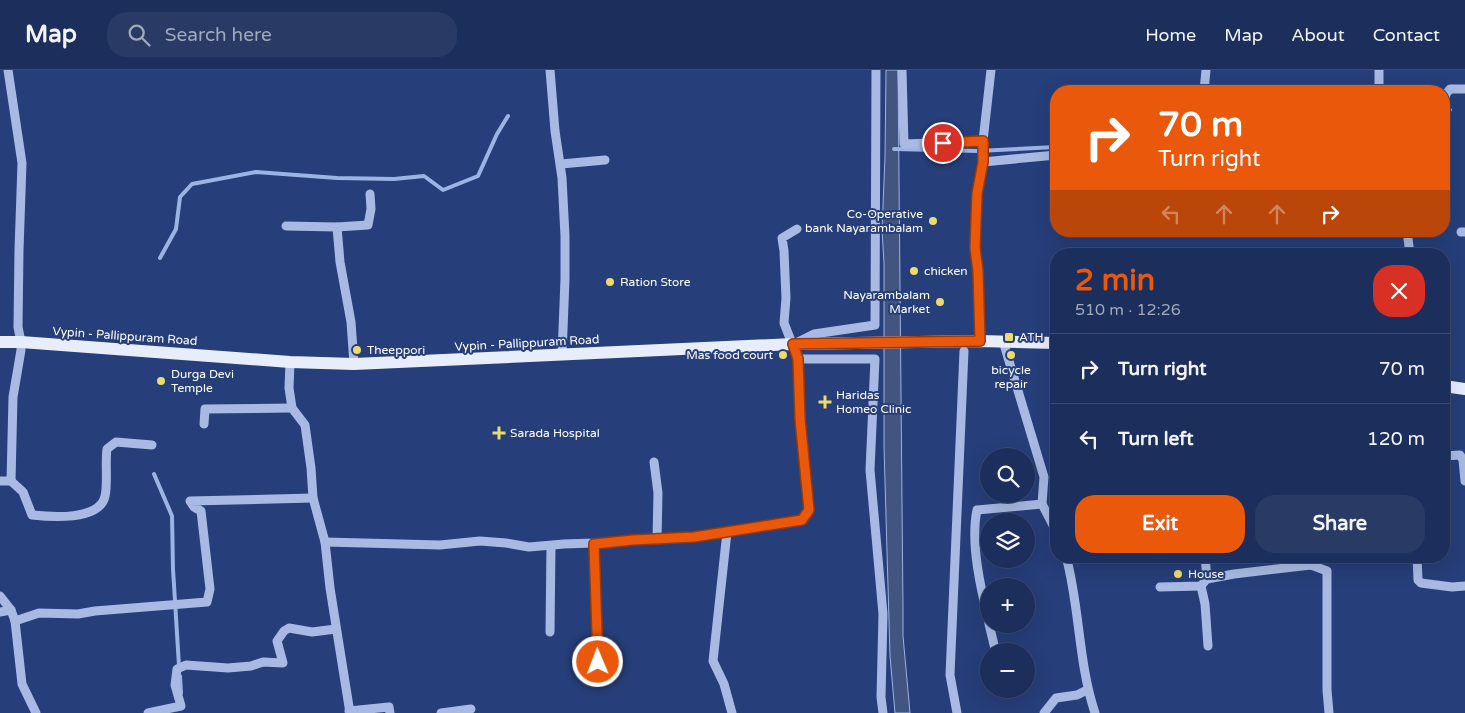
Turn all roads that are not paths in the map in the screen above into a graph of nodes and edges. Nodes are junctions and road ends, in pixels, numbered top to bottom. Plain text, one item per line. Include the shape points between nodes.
1 (8, 70) edge
2 (550, 70) edge
3 (876, 70) edge
4 (902, 70) edge
5 (991, 70) edge
6 (1206, 70) edge
7 (1379, 70) edge
8 (1205, 85) edge
9 (1379, 85) edge
10 (1450, 89) edge
11 (1465, 89) edge
12 (983, 141) junction
13 (1050, 155) edge
14 (983, 159) junction
15 (604, 160) dead end
16 (560, 164) junction
17 (370, 194) dead end
18 (286, 226) dead end
19 (337, 227) junction
20 (797, 229) dead end
21 (980, 341) junction
22 (1003, 341) junction
23 (0, 342) edge
24 (21, 342) junction
25 (1050, 343) edge
26 (793, 344) junction
27 (964, 351) dead end
28 (562, 355) junction
29 (798, 359) junction
30 (290, 362) junction
31 (354, 364) junction
32 (1450, 387) edge
33 (1465, 389) edge
34 (292, 408) junction
35 (204, 424) dead end
36 (152, 445) dead end
37 (1450, 456) edge
38 (654, 462) dead end
39 (0, 481) edge
40 (11, 481) junction
41 (1465, 481) edge
42 (313, 498) junction
43 (1042, 504) junction
44 (1050, 519) edge
45 (727, 532) junction
46 (657, 539) junction
47 (325, 542) junction
48 (594, 544) junction
49 (551, 546) junction
50 (1067, 563) edge
51 (1205, 563) edge
52 (1297, 563) edge
53 (1313, 563) edge
54 (1417, 563) edge
55 (980, 580) edge
56 (1204, 583) junction
57 (1465, 586) edge
58 (1160, 587) dead end
59 (0, 596) edge
60 (11, 610) junction
61 (0, 612) edge
62 (15, 621) junction
63 (336, 629) junction
64 (550, 632) dead end
65 (1208, 646) dead end
66 (598, 681) dead end
67 (1087, 690) junction
68 (471, 709) dead end
69 (349, 712) edge
70 (36, 713) edge
71 (148, 713) edge
72 (390, 713) edge
73 (441, 713) edge
74 (732, 713) edge
75 (883, 713) edge
76 (957, 713) edge
77 (1044, 713) edge
78 (1095, 713) edge
79 (1329, 713) edge

1 - 24 street via 22,163 18,327
2 - 16 street
3 - 26 street via 875,325 814,334
4 - 12 street via 904,144
5 - 12 street
6 - 8 street
7 - 9 street
10 - 11 street
12 - 14 street
13 - 14 street
14 - 21 street via 977,194 975,248
15 - 16 street
16 - 28 street via 565,279
17 - 19 street via 368,225
18 - 19 street
19 - 31 street
20 - 26 street via 782,238 786,298 784,323
21 - 22 main road, Vypin - Pallippuram Road
21 - 26 main road, Vypin - Pallippuram Road
22 - 25 main road, Vypin - Pallippuram Road
22 - 43 street via 1044,477
23 - 24 main road, Vypin - Pallippuram Road
24 - 30 main road, Vypin - Pallippuram Road
24 - 40 street via 13,397
26 - 28 main road, Vypin - Pallippuram Road
26 - 29 street
27 - 76 street via 950,675
28 - 31 main road, Vypin - Pallippuram Road
29 - 45 street via 809,510 802,520
29 - 75 street via 875,359 870,470 883,614
30 - 31 main road, Vypin - Pallippuram Road
30 - 34 street
32 - 33 main road
34 - 35 street via 205,409
34 - 42 street via 305,425
36 - 40 street via 116,442 106,449 105,496 98,508 88,513 32,516 23,492
37 - 41 street via 1460,455 1463,460
38 - 46 street via 658,493
39 - 40 street
42 - 47 street
42 - 62 street via 190,501 201,511 210,589 207,602 78,614 39,613
43 - 44 street
43 - 55 street via 976,510 974,524
45 - 46 street
45 - 74 street via 713,661
46 - 48 street
47 - 49 street via 440,545 480,542
47 - 63 street
48 - 49 street
48 - 66 street
49 - 64 street
50 - 67 street
51 - 56 street
52 - 56 street via 1234,574
53 - 79 street via 1327,571
54 - 57 street via 1421,584
56 - 58 street
56 - 65 street
59 - 60 street
60 - 61 street
60 - 62 street
62 - 70 street via 22,684
63 - 69 street
63 - 71 street via 312,632 289,628 284,631 277,642 283,663 263,662 228,668 186,665 177,669 175,685 181,706
67 - 77 street via 1056,698
67 - 78 street
68 - 73 street
69 - 72 street via 389,707

